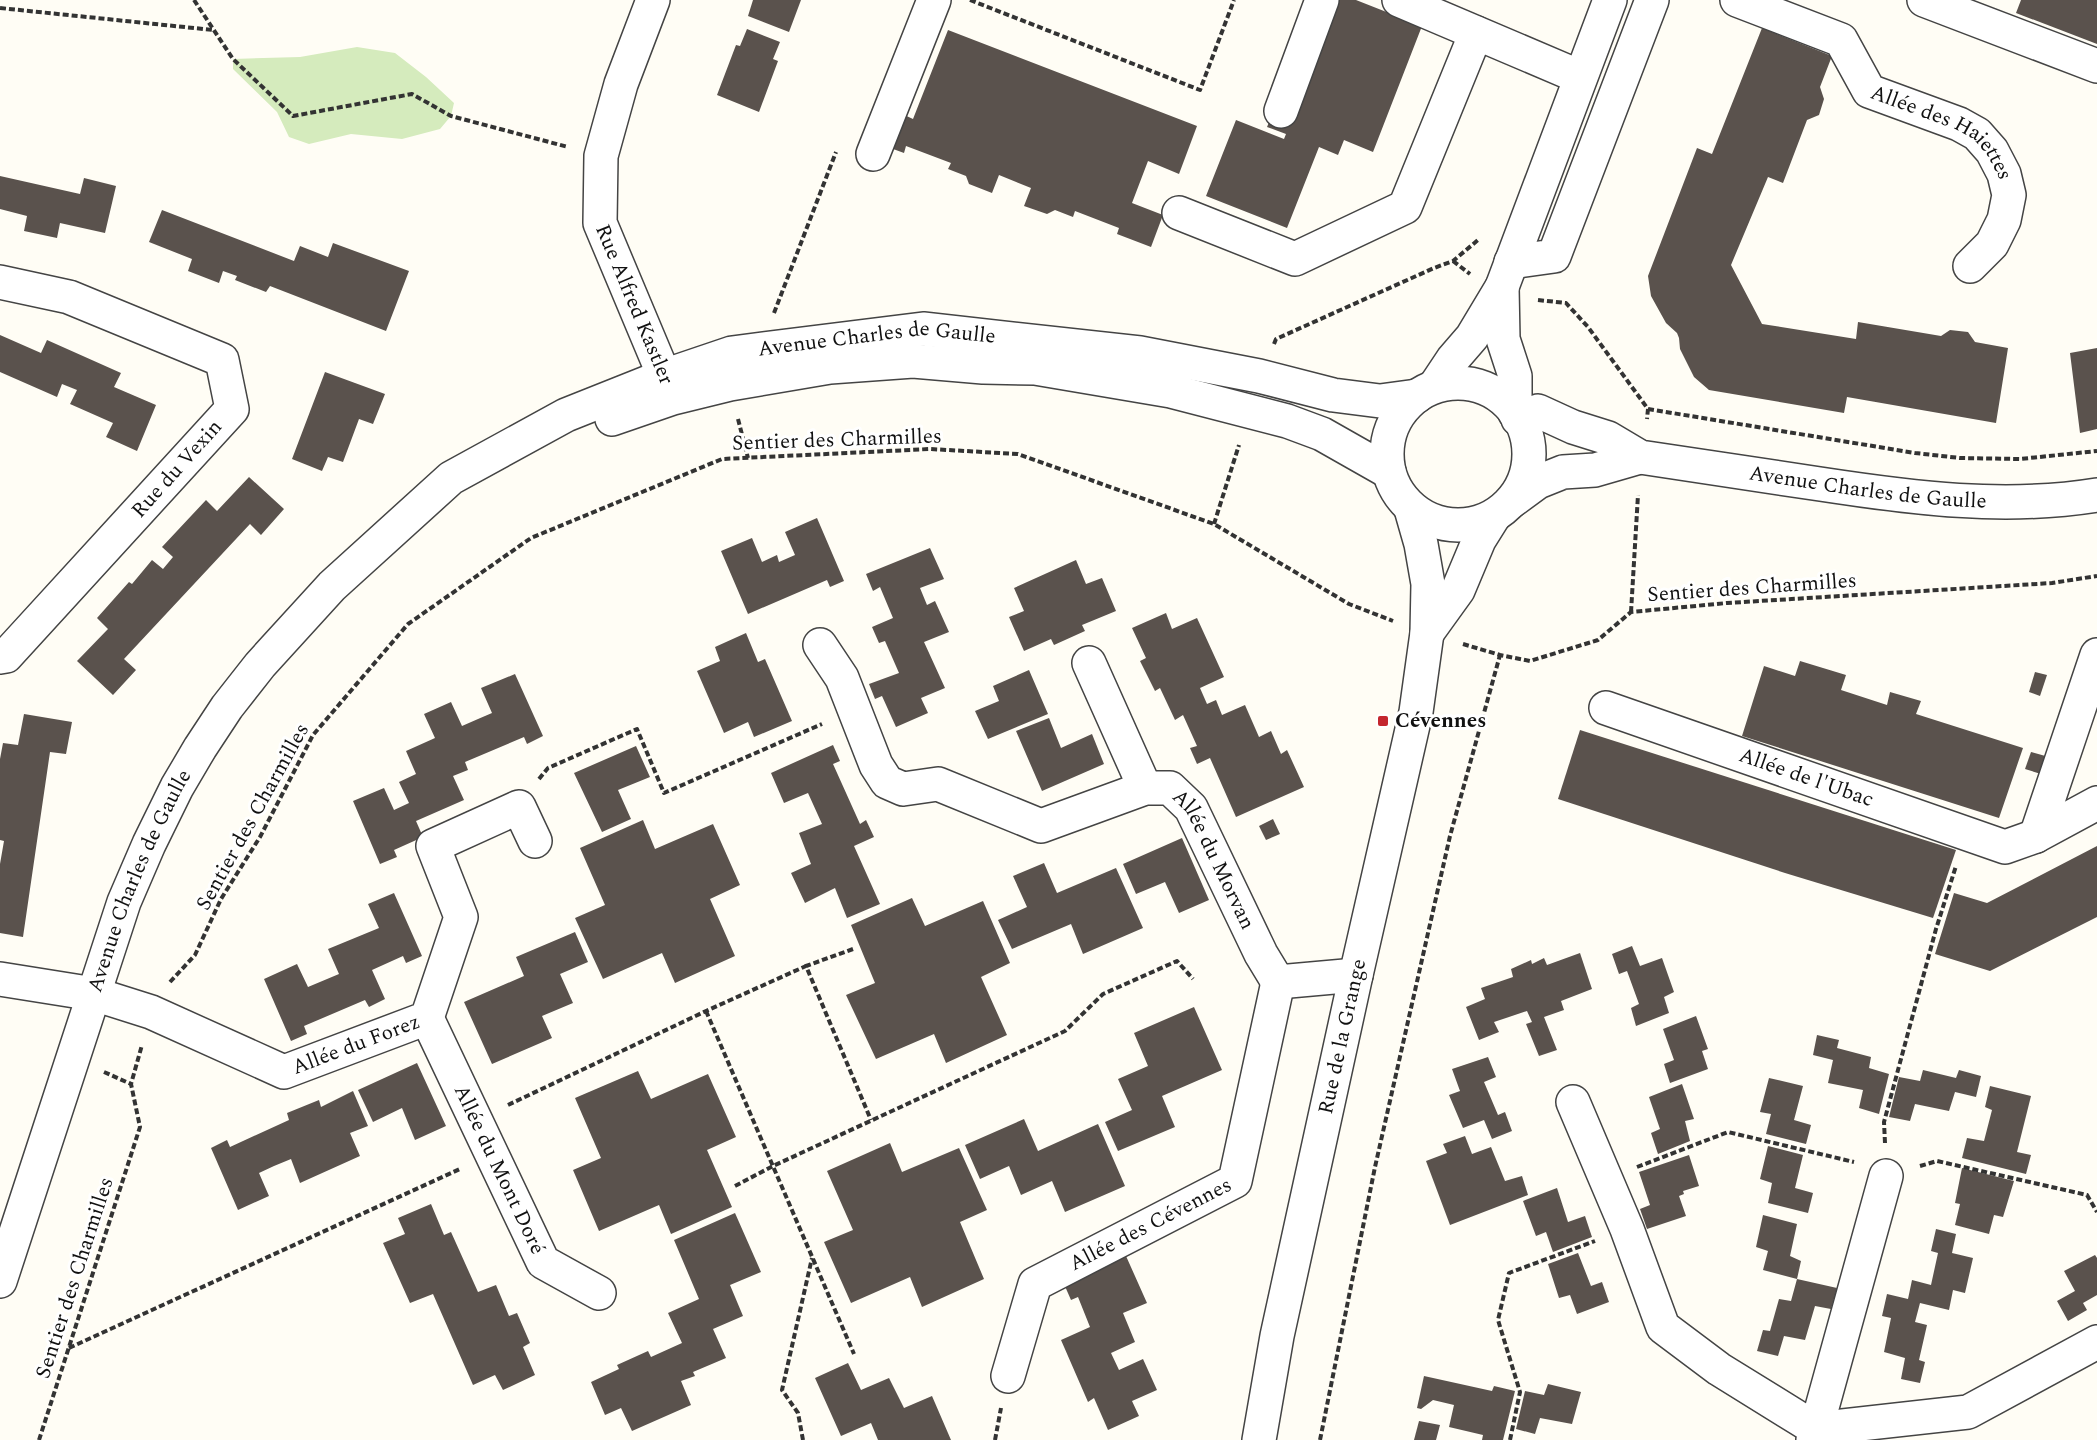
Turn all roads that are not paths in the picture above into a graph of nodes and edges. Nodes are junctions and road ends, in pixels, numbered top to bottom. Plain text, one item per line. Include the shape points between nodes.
1 (653, 0) edge
2 (934, 0) edge
3 (1322, 0) edge
4 (1398, 0) edge
5 (1610, 0) edge
6 (1652, 0) edge
7 (1737, 0) edge
8 (1924, 0) edge
9 (1476, 33) junction
10 (2097, 66) edge
11 (1580, 77) junction
12 (1281, 111) dead end
13 (873, 154) dead end
14 (1179, 213) dead end
15 (1970, 266) dead end
16 (1506, 275) junction
17 (0, 282) edge
18 (669, 387) junction
19 (1426, 391) junction
20 (1517, 416) junction
21 (1640, 457) junction
22 (1389, 472) junction
23 (2097, 495) edge
24 (1503, 508) junction
25 (1411, 509) junction
26 (1427, 633) junction
27 (820, 645) dead end
28 (2097, 655) edge
29 (0, 657) edge
30 (1089, 663) dead end
31 (1606, 708) dead end
32 (2086, 723) edge
33 (1145, 788) junction
34 (2097, 803) edge
35 (2036, 836) junction
36 (535, 841) dead end
37 (1356, 975) junction
38 (0, 979) edge
39 (1278, 982) junction
40 (94, 994) junction
41 (427, 1018) junction
42 (1573, 1102) dead end
43 (1886, 1176) road end
44 (0, 1281) edge
45 (599, 1293) dead end
46 (2097, 1342) edge
47 (1008, 1376) dead end
48 (1814, 1434) edge
49 (1259, 1440) edge

1 - 18 street, Rue Alfred Kastler via 621,84 601,156 600,224
2 - 13 street
3 - 12 street
4 - 9 street
5 - 11 street
6 - 16 street via 1554,256
7 - 15 street, Allée des Haiettes via 1840,40 1869,91 1959,123 1977,134 1992,151 2009,195 2004,220 1992,244
8 - 10 street
9 - 11 street
9 - 14 street via 1405,207 1295,259
11 - 16 street
16 - 19 street via 1472,337
16 - 20 street via 1503,339 1515,376
17 - 29 street, Rue du Vexin via 69,297 222,360 231,409 6,656
18 - 19 street, Avenue Charles de Gaulle via 732,353 923,329 1140,354 1259,376 1333,395 1380,400
18 - 22 street, Avenue Charles de Gaulle via 730,384 830,367 913,361 1035,368 1171,391 1250,410 1322,434
18 - 40 street, Avenue Charles de Gaulle via 613,419 536,453 383,540 297,622 227,707 177,786 124,902
19 - 20 street via 1457,383 1477,386 1499,396
19 - 22 street via 1401,411 1391,429
20 - 21 street, Avenue Charles de Gaulle via 1538,411 1608,438
20 - 24 street via 1526,435 1529,460 1523,482
21 - 23 street, Avenue Charles de Gaulle via 1941,500 2054,500
21 - 24 street, Avenue Charles de Gaulle via 1595,470 1563,472 1538,483
22 - 25 street via 1397,492
24 - 25 street via 1473,524 1450,525
24 - 26 street, Rue de la Grange via 1479,540 1458,590
25 - 26 street, Rue de la Grange via 1428,584
26 - 37 street, Rue de la Grange via 1416,712
27 - 33 street, Allée du Morvan via 842,678 876,765 887,782 903,789 938,784 1041,826
28 - 32 street
30 - 33 street
31 - 35 street, Allée de l'Ubac via 2005,848
32 - 35 street
33 - 39 street, Allée du Morvan via 1170,788 1191,808
34 - 35 street
36 - 41 street, Allée du Forez via 519,807 433,846 461,917
37 - 39 street
37 - 49 street, Rue de la Grange via 1277,1336
38 - 40 street, Allée du Forez
39 - 47 street, Allée des Cévennes via 1235,1181 1035,1284
40 - 41 street, Allée du Forez via 152,1012 284,1072
40 - 44 street, Avenue Charles de Gaulle
41 - 45 street, Allée du Mont Doré via 543,1262
42 - 48 street via 1663,1327
43 - 48 street
46 - 48 street via 1968,1412

